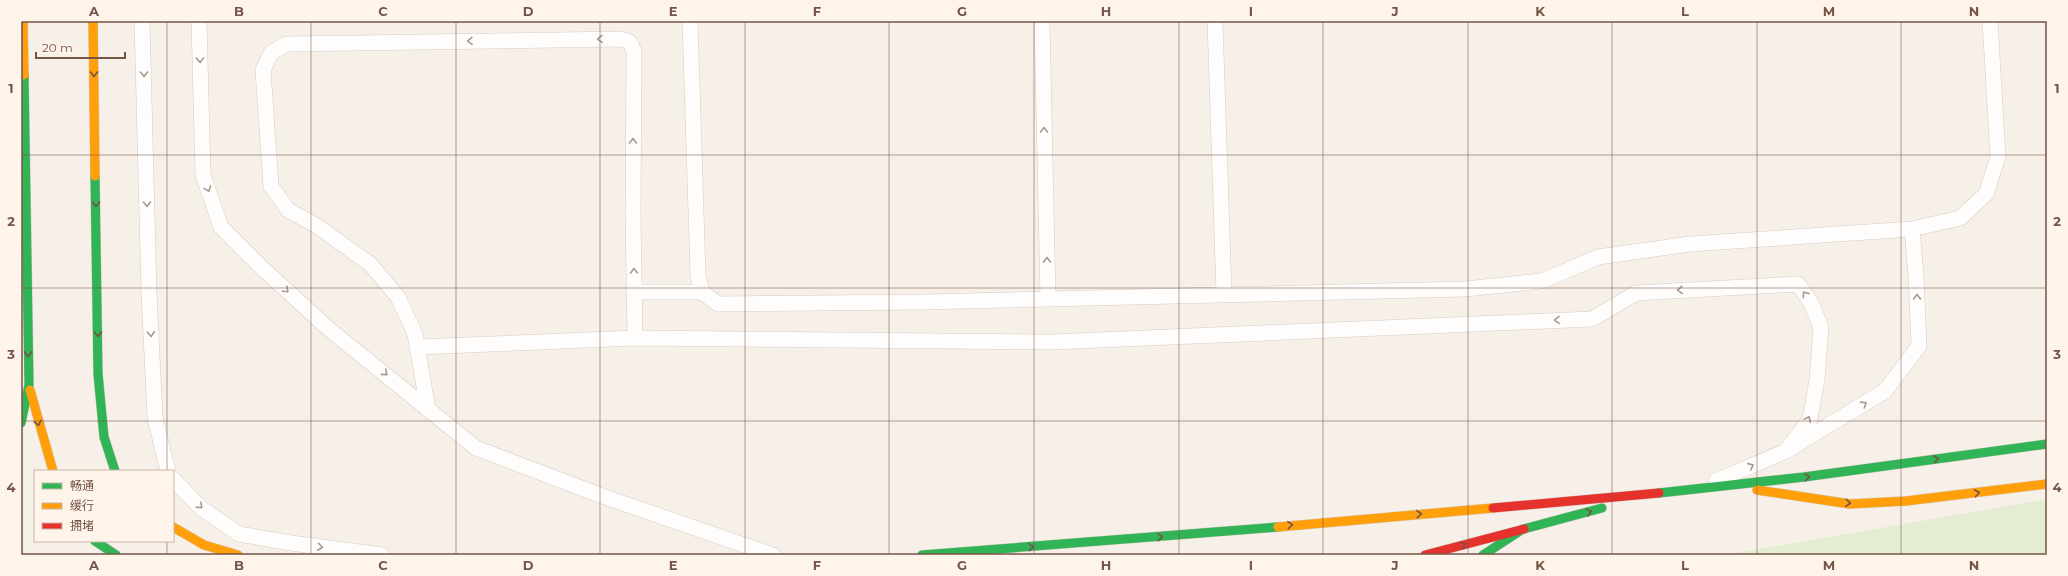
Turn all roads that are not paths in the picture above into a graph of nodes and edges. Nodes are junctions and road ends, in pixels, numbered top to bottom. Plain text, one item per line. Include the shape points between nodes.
1 (23, 21) edge
2 (93, 21) edge
3 (142, 21) edge
4 (199, 21) edge
5 (690, 21) edge
6 (1042, 21) edge
7 (1215, 21) edge
8 (1990, 21) edge
9 (1912, 229) junction
10 (634, 292) junction
11 (702, 292) junction
12 (1224, 294) junction
13 (1048, 299) junction
14 (635, 338) junction
15 (417, 347) junction
16 (29, 385) junction
17 (428, 410) junction
18 (21, 423) edge
19 (2047, 444) edge
20 (1786, 451) junction
21 (53, 470) edge
22 (115, 470) edge
23 (168, 470) edge
24 (174, 480) edge
25 (2047, 484) edge
26 (1726, 485) junction
27 (1702, 487) junction
28 (1667, 491) junction
29 (174, 528) edge
30 (1524, 529) junction
31 (97, 542) edge
32 (113, 552) edge
33 (238, 555) edge
34 (382, 555) edge
35 (774, 555) edge
36 (922, 555) edge
37 (1425, 555) edge
38 (1483, 555) edge

1 -> 16 main road
2 -> 22 main road via 98,374 104,431 108,454
3 -> 23 lane via 155,418
4 -> 17 lane via 203,175 221,227 330,330
5 - 11 lane via 698,275
13 -> 6 lane
7 - 12 lane
8 - 9 lane via 1998,157 1986,194 1960,218
9 - 12 lane via 1690,244 1598,257 1542,281 1465,289
20 -> 9 lane via 1885,391 1919,346
10 - 11 lane
10 - 14 lane
10 -> 15 lane via 634,52 630,42 621,39 286,44 271,53 263,70 271,186 288,210 317,226 370,264 398,297 415,334
11 - 13 lane via 718,304
12 - 13 lane
14 - 15 lane
20 -> 14 lane via 1810,419 1817,380 1821,327 1811,303 1798,284 1636,293 1592,318 1584,319 1052,342
15 - 17 lane
16 - 18 main road
16 -> 21 main road
17 - 35 lane via 476,448 605,497
26 -> 19 main road
27 -> 20 lane
24 -> 34 lane via 201,508 239,534
26 -> 25 main road via 1850,504 1906,501
26 - 27 main road
27 - 28 main road
30 -> 28 main road
36 -> 28 main road via 1173,536
29 - 33 main road via 186,537 222,552
37 -> 30 main road
30 - 38 main road
31 - 32 main road

